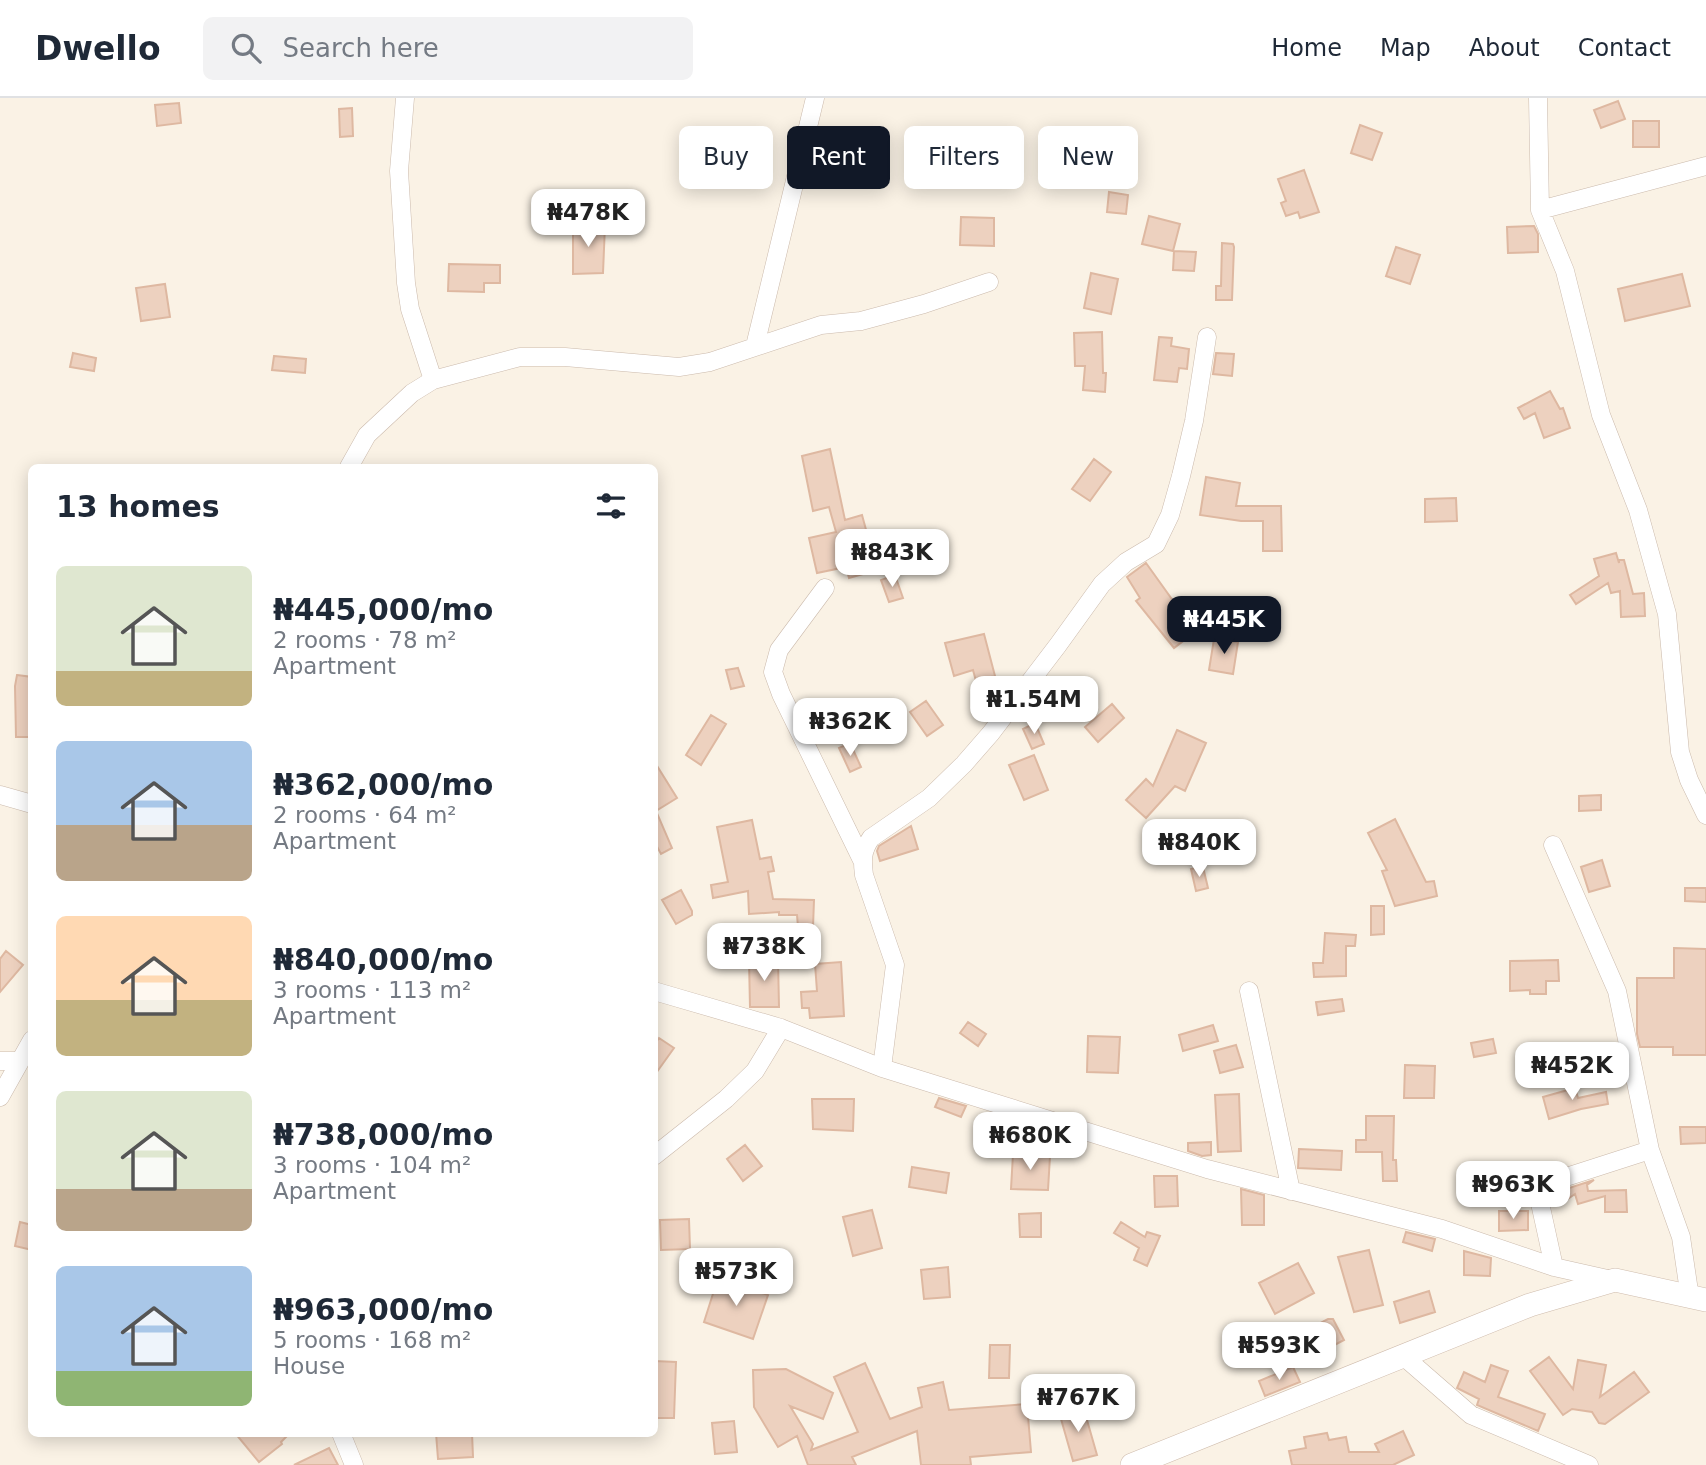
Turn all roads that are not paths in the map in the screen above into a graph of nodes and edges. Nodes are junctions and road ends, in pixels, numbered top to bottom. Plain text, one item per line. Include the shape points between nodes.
1 (405, 98) edge
2 (815, 98) edge
3 (1538, 98) edge
4 (1706, 166) edge
5 (1540, 209) junction
6 (989, 282) dead end
7 (1207, 337) dead end
8 (755, 346) junction
9 (433, 380) junction
10 (351, 464) edge
11 (825, 589) dead end
12 (0, 795) edge
13 (28, 803) edge
14 (1706, 815) edge
15 (1553, 845) dead end
16 (862, 860) junction
17 (1249, 991) dead end
18 (658, 992) edge
19 (781, 1028) junction
20 (28, 1046) edge
21 (0, 1060) edge
22 (19, 1061) junction
23 (882, 1068) junction
24 (0, 1097) edge
25 (1650, 1150) junction
26 (658, 1153) edge
27 (1291, 1191) junction
28 (1554, 1267) junction
29 (1615, 1280) junction
30 (1698, 1299) edge
31 (1402, 1355) junction
32 (343, 1437) edge
33 (354, 1465) edge
34 (1132, 1465) edge
35 (1589, 1465) edge

1 - 9 street via 398,171 406,283
2 - 8 street
3 - 5 street
4 - 5 street
5 - 14 street via 1565,271 1601,415 1638,510 1667,614 1680,751
6 - 8 street via 861,321 821,325
7 - 16 street via 1194,421 1170,515 1156,544 1102,584 973,754 929,798 871,838
8 - 9 street via 679,367 520,357
9 - 10 street via 367,435
11 - 16 street via 779,650 773,672
12 - 13 street
15 - 25 street via 1616,991
16 - 23 street via 895,965
17 - 27 street
18 - 19 street
19 - 23 street
19 - 26 street via 755,1071
20 - 22 street
21 - 22 street
22 - 24 street
23 - 27 street
25 - 28 street via 1563,1178 1540,1203
25 - 30 street
27 - 28 street via 1442,1229
28 - 29 street
29 - 30 main road
29 - 31 main road via 1530,1305
31 - 34 main road
31 - 35 street via 1471,1415
32 - 33 street

